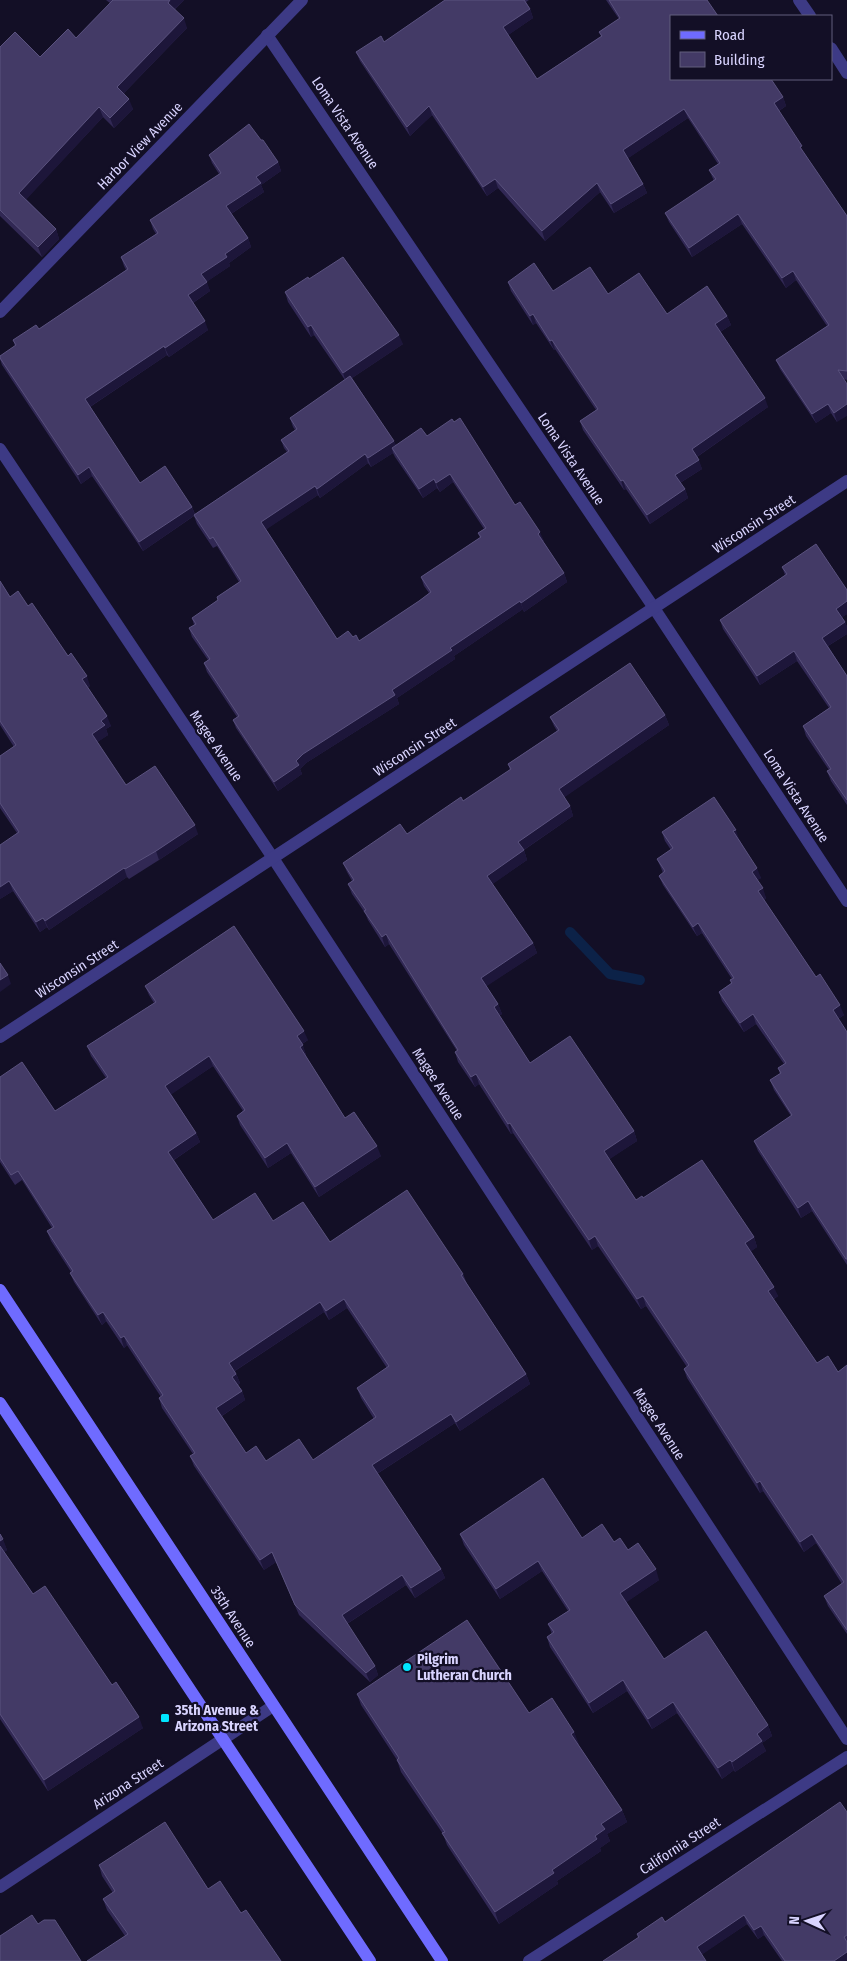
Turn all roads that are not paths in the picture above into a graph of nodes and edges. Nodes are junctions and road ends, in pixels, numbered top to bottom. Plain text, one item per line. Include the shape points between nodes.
1 (302, 0) edge
2 (799, 0) edge
3 (809, 15) edge
4 (267, 35) junction
5 (832, 50) edge
6 (847, 73) edge
7 (0, 312) edge
8 (0, 449) edge
9 (847, 481) edge
10 (654, 608) junction
11 (273, 858) junction
12 (847, 901) edge
13 (0, 1037) edge
14 (0, 1290) edge
15 (0, 1403) edge
16 (273, 1706) junction
17 (847, 1739) edge
18 (222, 1740) junction
19 (847, 1757) edge
20 (0, 1887) edge
21 (370, 1961) edge
22 (442, 1961) edge
23 (529, 1961) edge

1 - 4 street, Harbor View Avenue
2 - 3 street
4 - 7 street, Harbor View Avenue
4 - 10 street, Loma Vista Avenue
5 - 6 street
8 - 11 street, Magee Avenue
9 - 10 street, Wisconsin Street
10 - 11 street, Wisconsin Street
10 - 12 street, Loma Vista Avenue
11 - 13 street, Wisconsin Street
11 - 17 street, Magee Avenue
14 - 16 main road, 35th Avenue
15 - 18 main road
16 - 18 street, Arizona Street
16 - 22 main road, 35th Avenue
18 - 20 street, Arizona Street
18 - 21 main road
19 - 23 street, California Street

